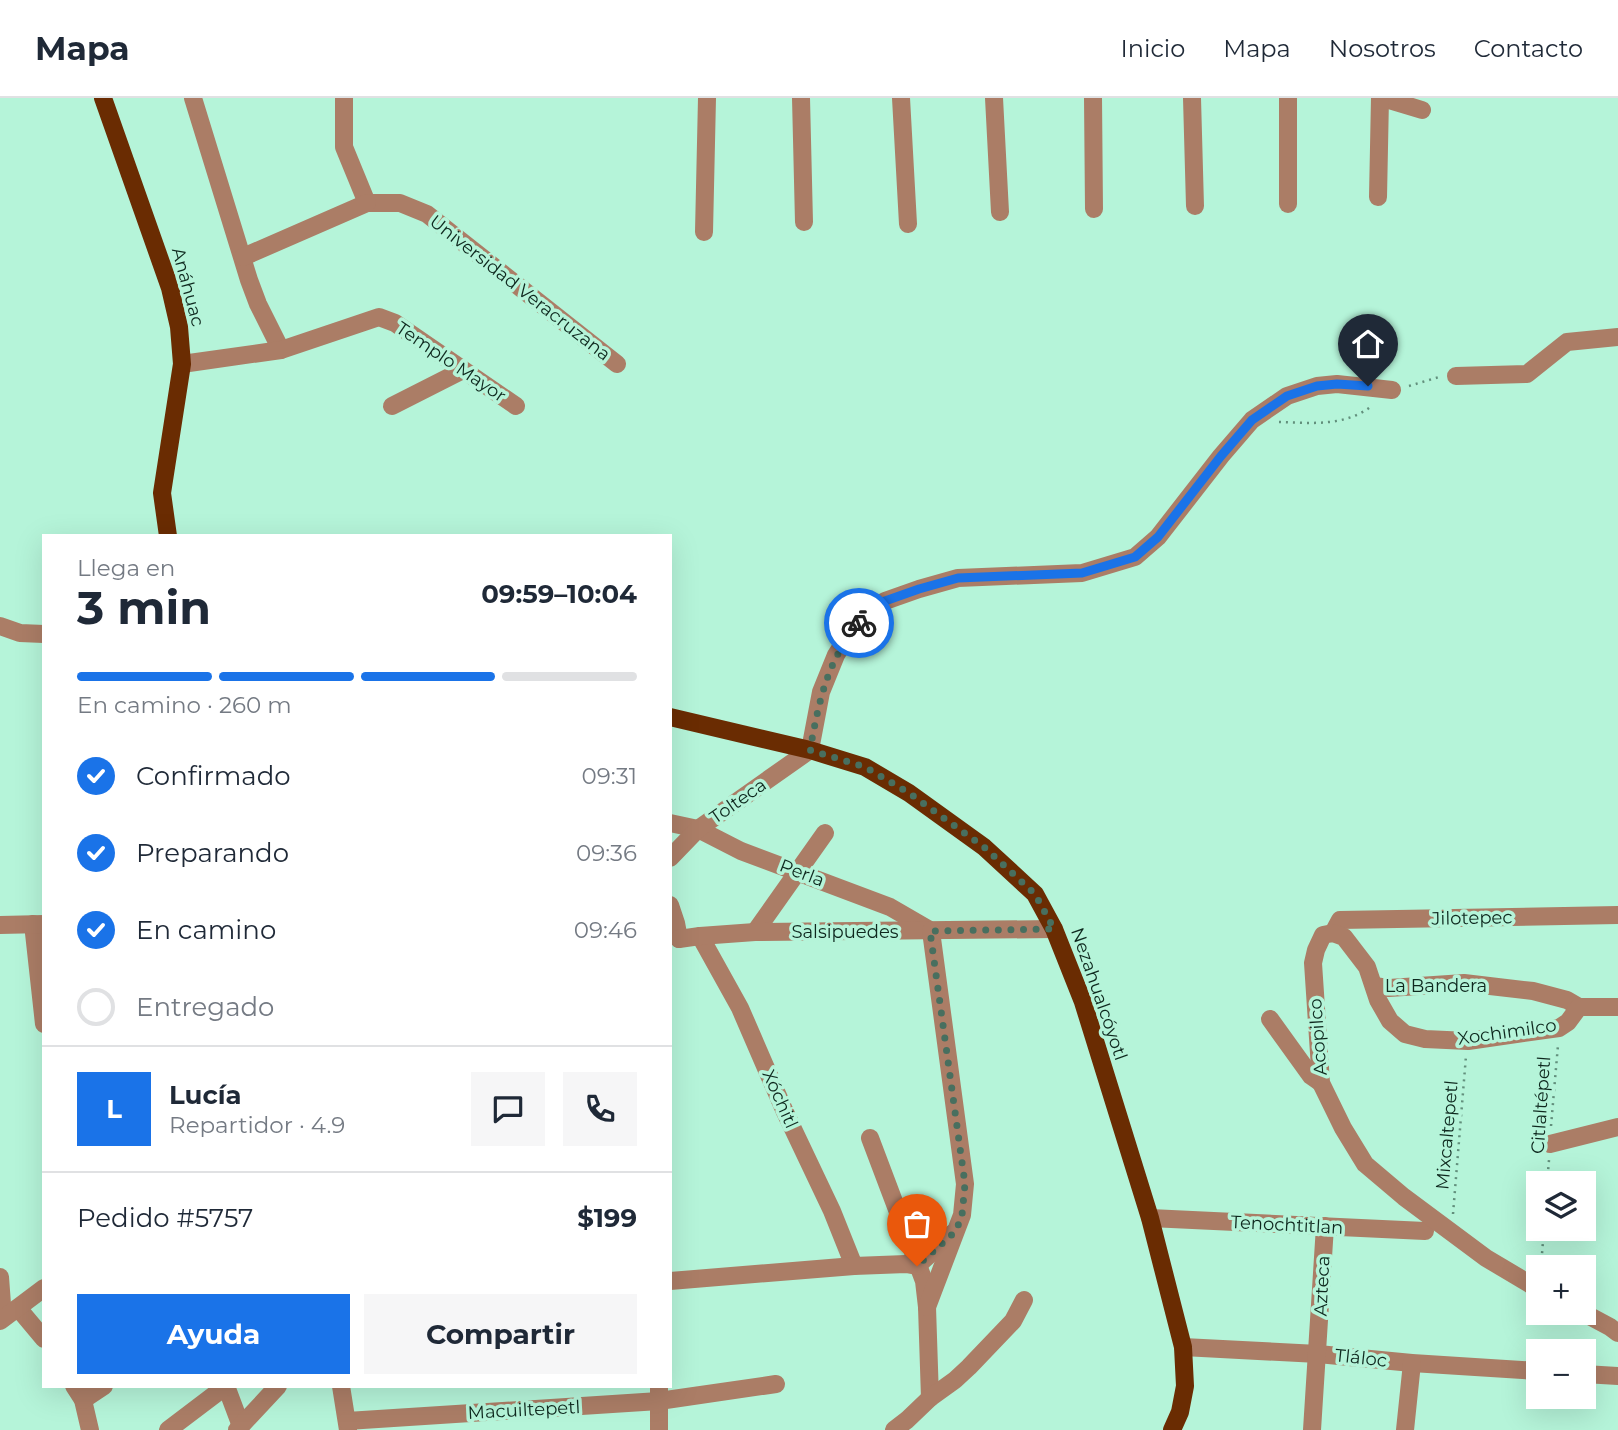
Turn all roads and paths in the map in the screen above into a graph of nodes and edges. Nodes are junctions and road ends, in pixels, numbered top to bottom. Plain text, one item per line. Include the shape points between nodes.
1 (103, 98) edge
2 (193, 98) edge
3 (344, 98) edge
4 (706, 98) edge
5 (801, 98) edge
6 (901, 98) edge
7 (994, 98) edge
8 (1093, 98) edge
9 (1192, 98) edge
10 (1288, 98) edge
11 (1381, 98) edge
12 (1422, 110) dead end
13 (1378, 197) dead end
14 (367, 203) junction
15 (1288, 204) dead end
16 (1195, 206) dead end
17 (1094, 209) dead end
18 (1000, 212) dead end
19 (804, 222) dead end
20 (908, 224) dead end
21 (704, 232) dead end
22 (243, 257) junction
23 (1618, 337) edge
24 (281, 350) junction
25 (182, 364) junction
26 (617, 364) dead end
27 (463, 370) junction
28 (1456, 376) joint
29 (1392, 390) junction
30 (392, 406) dead end
31 (516, 406) dead end
32 (1252, 420) junction
33 (168, 534) edge
34 (0, 626) edge
35 (20, 633) junction
36 (42, 634) edge
37 (0, 641) edge
38 (672, 717) edge
39 (810, 750) junction
40 (672, 823) edge
41 (698, 829) junction
42 (825, 833) dead end
43 (672, 856) edge
44 (797, 871) junction
45 (672, 911) edge
46 (1618, 915) edge
47 (38, 924) edge
48 (0, 925) edge
49 (1054, 929) junction
50 (930, 931) junction
51 (755, 932) junction
52 (1332, 933) junction
53 (700, 936) junction
54 (674, 943) edge
55 (1374, 986) junction
56 (42, 991) edge
57 (1579, 1007) junction
58 (1618, 1007) edge
59 (1270, 1019) dead end
60 (1559, 1028) junction
61 (1468, 1041) junction
62 (1321, 1083) junction
63 (1618, 1127) edge
64 (870, 1138) dead end
65 (1550, 1144) junction
66 (1548, 1171) edge
67 (1150, 1218) junction
68 (1325, 1226) junction
69 (956, 1231) junction
70 (1424, 1231) dead end
71 (1451, 1231) junction
72 (854, 1266) junction
73 (917, 1266) junction
74 (0, 1277) edge
75 (672, 1281) edge
76 (1526, 1282) edge
77 (42, 1290) edge
78 (1024, 1300) dead end
79 (927, 1307) junction
80 (7, 1316) edge
81 (1596, 1320) edge
82 (1618, 1334) edge
83 (42, 1338) edge
84 (1183, 1347) junction
85 (1318, 1353) junction
86 (1412, 1363) junction
87 (1526, 1370) edge
88 (1596, 1375) edge
89 (1618, 1376) edge
90 (776, 1384) dead end
91 (97, 1388) edge
92 (223, 1388) edge
93 (227, 1388) edge
94 (276, 1388) edge
95 (341, 1388) edge
96 (78, 1393) edge
97 (659, 1394) edge
98 (930, 1398) junction
99 (347, 1425) edge
100 (84, 1428) edge
101 (239, 1428) edge
102 (168, 1430) edge
103 (659, 1430) edge
104 (894, 1430) edge
105 (1172, 1430) edge
106 (1312, 1430) edge
107 (1405, 1430) edge

1 - 25 main road, Anáhuac via 170,288
2 - 22 street
3 - 14 street via 344,147
4 - 21 street
5 - 19 street
6 - 20 street
7 - 18 street
8 - 17 street
9 - 16 street
10 - 15 street
11 - 12 street
11 - 13 street
14 - 22 street
14 - 26 street, Universidad Veracruzana via 400,203 427,214
22 - 24 street via 258,304
23 - 28 street via 1567,342 1527,374
24 - 25 street, Templo Mayor
24 - 27 street, Templo Mayor via 379,317
25 - 33 main road, Anáhuac via 162,493
27 - 30 street
27 - 31 street, Templo Mayor
28 - 29 path
29 - 32 street via 1317,386 1287,396
29 - 32 path via 1349,419 1307,423
32 - 39 street via 1158,537 1135,557 1082,573 958,578 885,601 853,628 836,656 821,692
34 - 35 street
35 - 36 street
35 - 37 street
38 - 39 main road, Nezahualcóyotl
39 - 41 street, Tolteca
39 - 49 main road, Nezahualcóyotl via 865,767 984,847 1035,894
40 - 41 street, Perla
41 - 43 street, Tolteca
41 - 44 street, Perla
42 - 44 street
44 - 50 street, Perla via 890,907
44 - 51 street
45 - 54 street
46 - 52 street, Jilotepec via 1340,920
47 - 48 street
47 - 56 street
49 - 50 street, Salsipuedes
49 - 67 main road, Nezahualcóyotl via 1083,1002
50 - 51 street, Salsipuedes
50 - 69 street via 965,1184
51 - 53 street, Salsipuedes
52 - 55 street via 1344,937 1356,951
52 - 62 street, Acopilco via 1323,936 1313,963
53 - 54 street, Salsipuedes
53 - 72 street, Xóchitl via 740,1008
55 - 57 street, La Bandera via 1464,983 1533,991
55 - 61 street, Xochimilco via 1390,1021 1405,1034
57 - 58 street, Xochimilco
57 - 60 street, Xochimilco
59 - 62 street
60 - 61 street, Xochimilco
60 - 65 path, Citlaltépetl
61 - 71 path, Mixcaltepetl
62 - 71 street, Acopilco via 1365,1164
63 - 65 street
64 - 73 street
65 - 66 path, Citlaltépetl
67 - 68 street, Tenochtitlan
67 - 84 main road, Nezahualcóyotl
68 - 70 street, Tenochtitlan
68 - 85 street, Azteca
69 - 73 street
69 - 79 street
71 - 76 street, Acopilco
72 - 73 street
72 - 75 street
73 - 79 street
74 - 80 street
77 - 80 street
78 - 98 street via 1013,1321 955,1380
79 - 98 street
80 - 83 street
81 - 82 street
84 - 85 street, Tláloc
84 - 105 main road, Nezahualcóyotl via 1185,1386
85 - 86 street, Tláloc
85 - 106 street, Azteca
86 - 87 street, Tláloc
86 - 107 street
88 - 89 street
90 - 97 street, Macuiltepetl
91 - 96 street
92 - 102 street
93 - 101 street
94 - 101 street
95 - 99 street
96 - 100 street
97 - 99 street, Macuiltepetl
97 - 103 street
98 - 104 street

